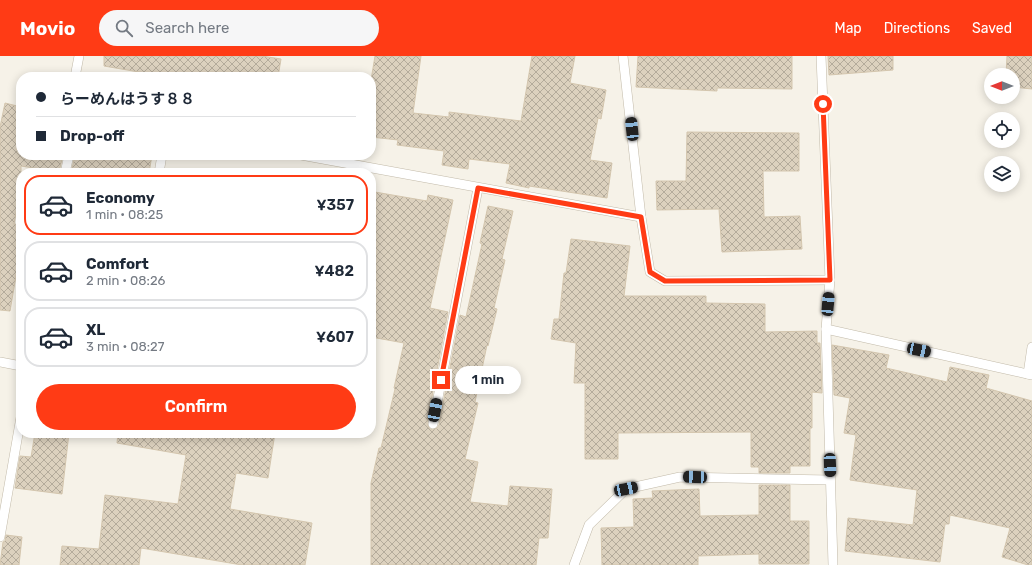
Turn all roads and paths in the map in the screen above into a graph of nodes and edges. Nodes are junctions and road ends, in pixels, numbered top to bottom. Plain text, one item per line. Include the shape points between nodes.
1 (78, 56) edge
2 (624, 56) edge
3 (821, 56) edge
4 (76, 72) edge
5 (328, 160) edge
6 (371, 168) edge
7 (376, 169) edge
8 (478, 188) junction
9 (641, 217) junction
10 (830, 280) junction
11 (826, 329) junction
12 (1032, 347) edge
13 (0, 362) edge
14 (16, 365) edge
15 (1030, 375) edge
16 (433, 424) dead end
17 (17, 438) edge
18 (830, 480) junction
19 (0, 537) edge
20 (574, 565) edge
21 (833, 565) edge

1 - 4 lane
2 - 9 lane
3 - 10 lane
5 - 6 lane
7 - 8 lane
8 - 9 lane
8 - 16 lane
9 - 10 lane via 650,272 665,281
10 - 11 lane
11 - 15 lane
11 - 18 lane
12 - 15 lane
13 - 14 lane
17 - 19 lane
18 - 20 lane via 680,477 626,489 589,525
18 - 21 lane

